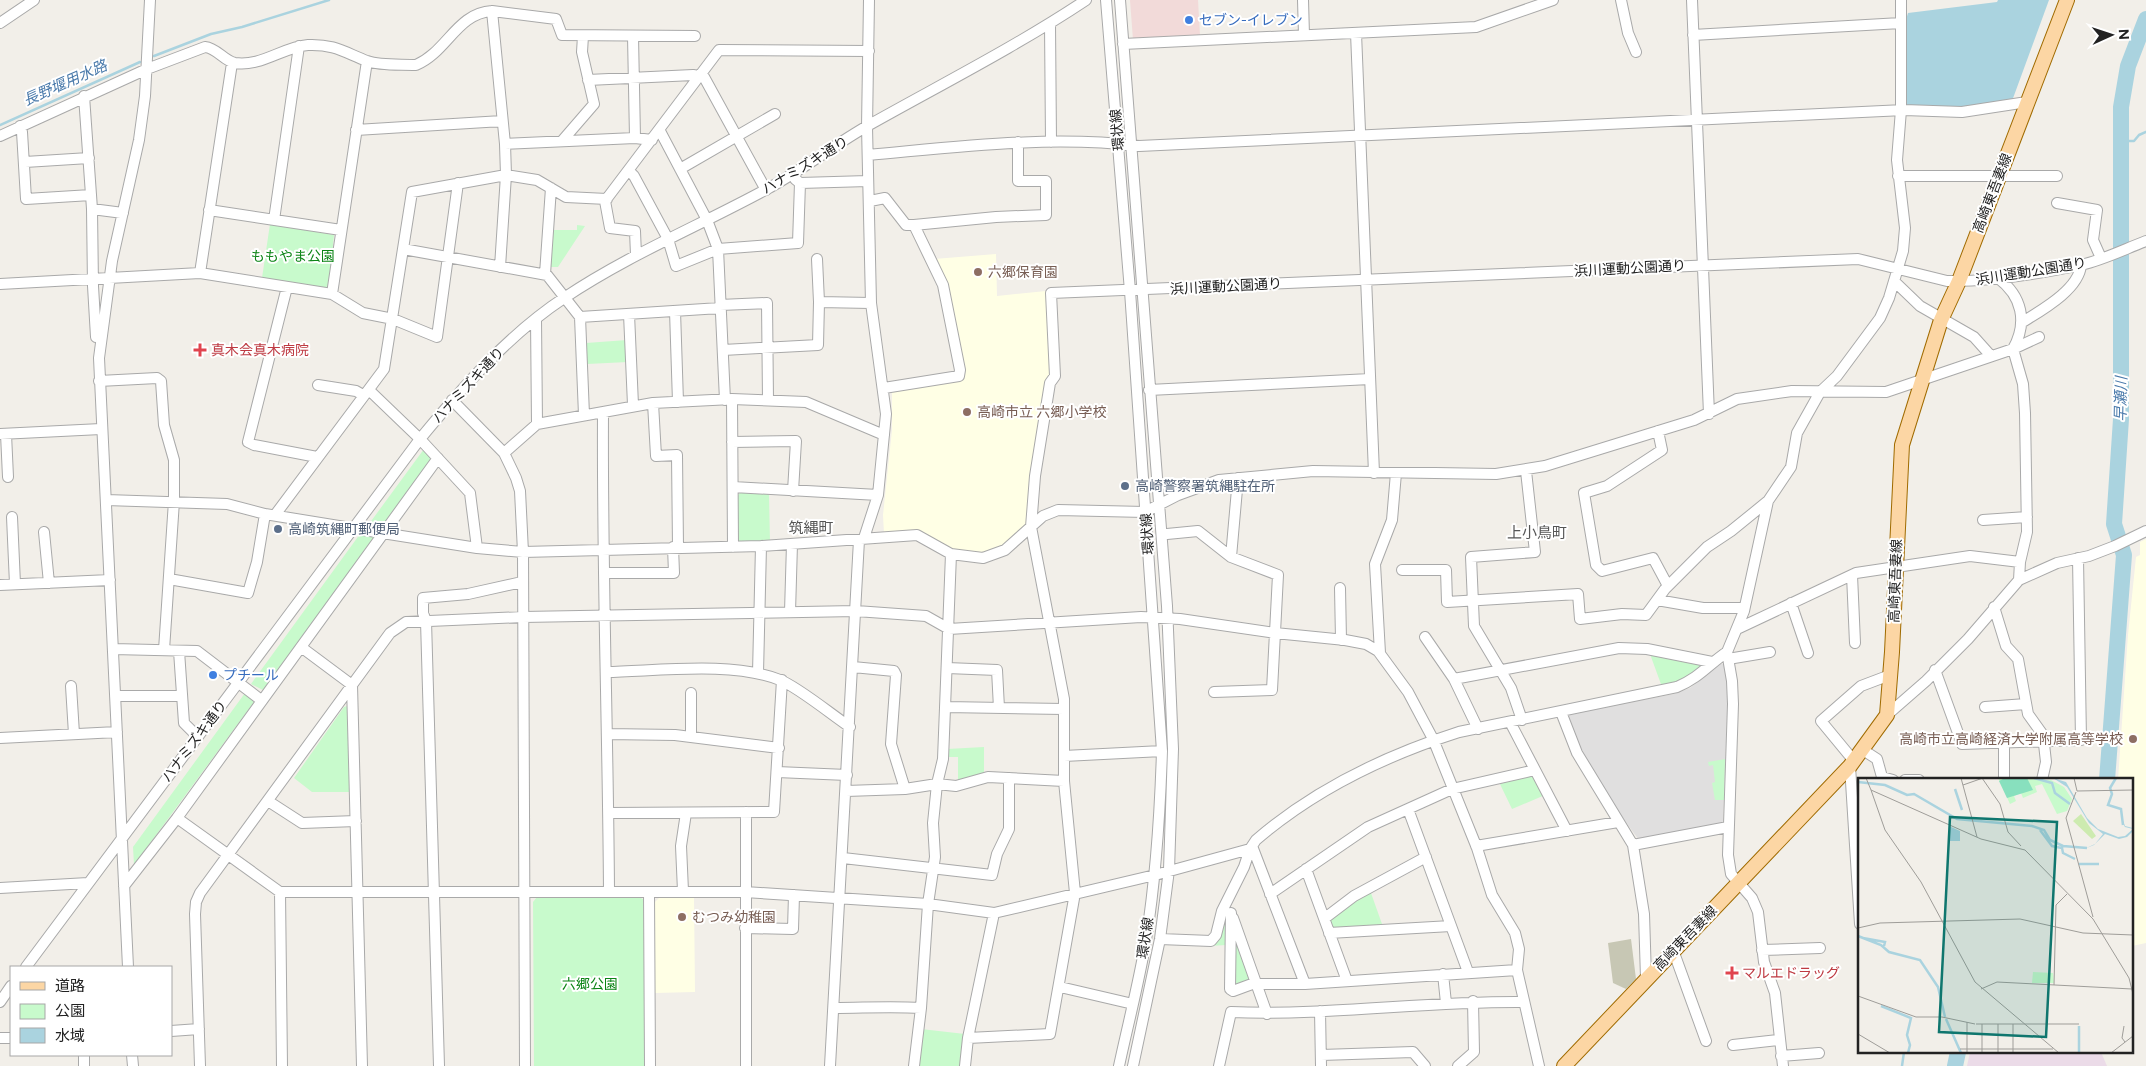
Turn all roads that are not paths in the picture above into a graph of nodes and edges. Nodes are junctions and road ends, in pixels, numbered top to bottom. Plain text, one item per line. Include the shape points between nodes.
1 (34, 0) edge
2 (150, 0) edge
3 (869, 0) edge
4 (1086, 0) edge
5 (1106, 0) edge
6 (1120, 0) edge
7 (1303, 0) edge
8 (1553, 0) edge
9 (1621, 0) edge
10 (1692, 0) edge
11 (1901, 0) edge
12 (2067, 0) edge
13 (1541, 2) edge
14 (492, 10) junction
15 (1901, 22) junction
16 (0, 23) edge
17 (1050, 24) junction
18 (1356, 33) junction
19 (1304, 35) junction
20 (1693, 35) junction
21 (583, 36) junction
22 (633, 36) junction
23 (695, 36) dead end
24 (1123, 44) junction
25 (299, 46) junction
26 (869, 51) junction
27 (1636, 52) dead end
28 (367, 61) junction
29 (232, 63) junction
30 (147, 68) junction
31 (700, 76) junction
32 (634, 77) junction
33 (588, 80) junction
34 (84, 96) junction
35 (2027, 102) junction
36 (1901, 110) junction
37 (775, 114) dead end
38 (502, 121) junction
39 (1696, 121) junction
40 (20, 126) junction
41 (867, 127) junction
42 (356, 130) junction
43 (660, 131) junction
44 (1361, 135) junction
45 (0, 136) edge
46 (736, 136) junction
47 (635, 138) junction
48 (652, 140) junction
49 (562, 141) junction
50 (1018, 142) junction
51 (1051, 142) junction
52 (1118, 143) junction
53 (505, 144) junction
54 (1131, 145) junction
55 (868, 155) junction
56 (89, 158) junction
57 (25, 162) junction
58 (680, 169) junction
59 (630, 172) junction
60 (1999, 174) junction
61 (506, 175) junction
62 (790, 176) junction
63 (1898, 176) junction
64 (2057, 176) dead end
65 (868, 181) junction
66 (458, 183) junction
67 (800, 183) junction
68 (551, 188) junction
69 (766, 190) junction
70 (91, 195) junction
71 (607, 199) junction
72 (870, 201) junction
73 (2057, 203) dead end
74 (92, 209) junction
75 (209, 210) junction
76 (123, 213) junction
77 (274, 220) junction
78 (707, 220) junction
79 (914, 225) junction
80 (341, 230) junction
81 (668, 239) junction
82 (2146, 241) edge
83 (403, 249) junction
84 (718, 249) junction
85 (636, 256) junction
86 (448, 258) junction
87 (2101, 258) junction
88 (817, 260) dead end
89 (1704, 265) junction
90 (2082, 265) junction
91 (500, 267) junction
92 (1898, 268) junction
93 (200, 273) junction
94 (545, 274) junction
95 (109, 278) junction
96 (1998, 278) junction
97 (93, 279) junction
98 (1366, 280) junction
99 (1894, 281) junction
100 (1959, 281) junction
101 (0, 284) edge
102 (287, 287) junction
103 (1136, 291) junction
104 (332, 294) junction
105 (564, 298) junction
106 (819, 302) junction
107 (871, 303) junction
108 (720, 307) junction
109 (675, 311) junction
110 (629, 314) junction
111 (580, 317) junction
112 (393, 319) junction
113 (536, 320) junction
114 (1941, 320) junction
115 (2021, 324) junction
116 (2039, 337) dead end
117 (769, 349) junction
118 (2013, 349) junction
119 (722, 350) junction
120 (1991, 356) junction
121 (99, 358) junction
122 (1370, 379) junction
123 (99, 381) junction
124 (1922, 382) junction
125 (318, 385) dead end
126 (884, 388) junction
127 (1149, 390) junction
128 (366, 392) junction
129 (1820, 392) junction
130 (452, 400) junction
131 (729, 400) junction
132 (768, 400) junction
133 (678, 402) junction
134 (653, 403) junction
135 (633, 405) junction
136 (603, 412) junction
137 (1709, 414) junction
138 (584, 415) junction
139 (537, 424) junction
140 (101, 428) junction
141 (1658, 432) junction
142 (3, 434) edge
143 (884, 435) junction
144 (420, 439) junction
145 (732, 442) junction
146 (504, 453) junction
147 (317, 457) junction
148 (438, 458) junction
149 (1526, 471) junction
150 (1374, 473) junction
151 (1396, 473) junction
152 (8, 477) dead end
153 (1238, 478) junction
154 (733, 487) junction
155 (793, 491) junction
156 (878, 495) junction
157 (106, 500) junction
158 (174, 501) junction
159 (1768, 501) junction
160 (1159, 505) junction
161 (1145, 512) junction
162 (270, 514) junction
163 (12, 517) dead end
164 (2027, 517) junction
165 (1983, 520) dead end
166 (2146, 525) edge
167 (1030, 527) junction
168 (351, 528) junction
169 (2146, 531) edge
170 (44, 532) dead end
171 (384, 532) junction
172 (1167, 534) dead end
173 (862, 539) junction
174 (792, 544) junction
175 (761, 546) junction
176 (675, 547) junction
177 (733, 547) junction
178 (477, 548) junction
179 (602, 549) junction
180 (523, 552) junction
181 (951, 554) junction
182 (1231, 557) junction
183 (2078, 558) junction
184 (2020, 562) junction
185 (1895, 568) junction
186 (1402, 570) dead end
187 (604, 573) junction
188 (1852, 575) junction
189 (169, 578) junction
190 (110, 580) junction
191 (2020, 580) junction
192 (522, 582) junction
193 (49, 583) junction
194 (15, 584) junction
195 (0, 585) edge
196 (1668, 586) junction
197 (1340, 588) dead end
198 (1657, 600) junction
199 (1471, 601) junction
200 (1791, 603) junction
201 (1994, 607) junction
202 (1744, 608) junction
203 (856, 611) junction
204 (790, 612) junction
205 (759, 613) junction
206 (606, 616) junction
207 (523, 617) junction
208 (1153, 618) junction
209 (1167, 619) junction
210 (426, 621) junction
211 (1050, 622) junction
212 (949, 629) junction
213 (1737, 629) junction
214 (1275, 634) junction
215 (1425, 637) dead end
216 (1341, 640) junction
217 (1855, 643) dead end
218 (301, 647) junction
219 (113, 649) junction
220 (164, 650) junction
221 (178, 651) junction
222 (1770, 652) dead end
223 (1380, 653) junction
224 (1808, 653) dead end
225 (1728, 656) junction
226 (1712, 662) junction
227 (853, 667) junction
228 (947, 668) junction
229 (1500, 670) junction
230 (1935, 670) junction
231 (606, 672) junction
232 (758, 673) junction
233 (1890, 675) junction
234 (1454, 679) junction
235 (782, 680) junction
236 (239, 683) junction
237 (352, 685) junction
238 (71, 686) dead end
239 (1214, 692) dead end
240 (691, 693) dead end
241 (115, 696) junction
242 (182, 696) junction
243 (260, 700) junction
244 (2026, 704) junction
245 (946, 707) junction
246 (1984, 707) dead end
247 (999, 708) junction
248 (1064, 709) junction
249 (1561, 712) junction
250 (1887, 715) junction
251 (1522, 720) junction
252 (1510, 722) junction
253 (850, 727) junction
254 (1478, 729) junction
255 (117, 732) junction
256 (74, 734) junction
257 (607, 734) junction
258 (197, 736) junction
259 (691, 737) junction
260 (0, 738) edge
261 (1434, 740) junction
262 (2045, 741) junction
263 (2004, 742) junction
264 (779, 748) junction
265 (1162, 750) junction
266 (1064, 756) junction
267 (1856, 759) junction
268 (1535, 770) junction
269 (777, 772) junction
270 (847, 775) junction
271 (2004, 777) dead end
272 (1009, 778) junction
273 (1886, 778) edge
274 (2042, 778) edge
275 (1064, 781) junction
276 (937, 784) junction
277 (905, 789) junction
278 (1452, 790) junction
279 (846, 791) junction
280 (268, 801) junction
281 (1408, 808) junction
282 (746, 812) junction
283 (608, 813) junction
284 (686, 813) junction
285 (177, 818) junction
286 (356, 821) junction
287 (1618, 822) junction
288 (1728, 827) junction
289 (1567, 831) junction
290 (121, 839) junction
291 (1858, 842) edge
292 (1633, 845) junction
293 (1476, 846) junction
294 (1251, 847) junction
295 (228, 856) junction
296 (843, 858) junction
297 (1426, 858) junction
298 (934, 868) junction
299 (1306, 869) junction
300 (1169, 870) junction
301 (1155, 876) junction
302 (1740, 882) junction
303 (88, 883) junction
304 (124, 886) junction
305 (0, 888) edge
306 (609, 891) junction
307 (683, 891) junction
308 (280, 892) junction
309 (357, 892) junction
310 (435, 892) junction
311 (524, 892) junction
312 (649, 892) junction
313 (745, 892) junction
314 (1075, 892) junction
315 (1270, 894) junction
316 (794, 895) junction
317 (841, 897) junction
318 (1228, 898) junction
319 (928, 904) junction
320 (994, 913) junction
321 (1231, 913) junction
322 (1325, 918) junction
323 (1451, 926) junction
324 (745, 928) junction
325 (1329, 933) junction
326 (1160, 939) junction
327 (1820, 948) dead end
328 (1673, 950) junction
329 (1762, 950) junction
330 (27, 966) edge
331 (128, 966) edge
332 (1517, 970) junction
333 (1468, 972) junction
334 (1443, 974) junction
335 (1646, 978) junction
336 (1347, 981) junction
337 (1257, 984) junction
338 (1305, 984) junction
339 (10, 987) edge
340 (1060, 987) junction
341 (1473, 1001) junction
342 (0, 1002) edge
343 (1523, 1002) junction
344 (1446, 1003) junction
345 (1133, 1004) junction
346 (834, 1008) junction
347 (920, 1008) junction
348 (1320, 1011) junction
349 (1267, 1014) junction
350 (199, 1029) junction
351 (172, 1031) edge
352 (968, 1038) junction
353 (1778, 1040) junction
354 (1706, 1041) dead end
355 (1733, 1045) dead end
356 (1819, 1053) dead end
357 (1321, 1061) edge
358 (1782, 1061) edge
359 (200, 1066) edge
360 (282, 1066) edge
361 (362, 1066) edge
362 (439, 1066) edge
363 (525, 1066) edge
364 (650, 1066) edge
365 (746, 1066) edge
366 (830, 1066) edge
367 (914, 1066) edge
368 (965, 1066) edge
369 (1119, 1066) edge
370 (1133, 1066) edge
371 (1219, 1066) edge
372 (1425, 1066) edge
373 (1458, 1066) edge
374 (1539, 1066) edge
375 (1564, 1066) edge

1 - 16 street
2 - 30 street
3 - 26 street
4 - 17 street, ハナミズキ通り
5 - 52 street, 環状線
6 - 24 street, 環状線
7 - 19 street
8 - 13 street
9 - 27 street
10 - 20 street
11 - 15 street
12 - 35 main road, 高崎東吾妻線
13 - 18 street via 1476,27
14 - 21 street via 556,18 562,35
14 - 28 street via 464,20 452,36 416,66
14 - 38 street
15 - 20 street
15 - 36 street
17 - 41 street, ハナミズキ通り
17 - 51 street
18 - 19 street
18 - 44 street
19 - 24 street
20 - 39 street
21 - 22 street
21 - 33 street via 582,52
22 - 23 street
22 - 32 street
24 - 54 street, 環状線
25 - 28 street via 331,46
25 - 29 street via 270,58
25 - 77 street
26 - 31 street via 719,50
26 - 41 street
28 - 42 street
29 - 30 street via 205,46
29 - 75 street
30 - 34 street
30 - 76 street via 139,140
31 - 32 street
31 - 43 street
31 - 46 street via 706,80
32 - 33 street
32 - 47 street
33 - 49 street via 594,104
34 - 40 street
34 - 56 street
35 - 36 street via 1962,112
35 - 60 main road, 高崎東吾妻線
36 - 39 street
36 - 63 street
37 - 46 street
38 - 42 street
38 - 53 street
39 - 44 street
39 - 89 street
40 - 45 street
40 - 57 street
41 - 55 street
41 - 62 street, ハナミズキ通り
42 - 80 street
43 - 48 street
43 - 58 street
44 - 54 street
44 - 98 street
46 - 58 street
46 - 69 street
47 - 48 street
47 - 49 street
48 - 59 street
49 - 53 street
50 - 51 street
50 - 55 street
50 - 79 street via 1018,181 1046,181 1046,215
51 - 52 street
52 - 54 street
52 - 103 street, 環状線
53 - 61 street
54 - 103 street, 環状線
55 - 65 street
56 - 57 street
56 - 70 street
57 - 70 street via 26,199
58 - 78 street
59 - 71 street
59 - 81 street
60 - 63 street
60 - 64 street
60 - 100 main road, 高崎東吾妻線
61 - 66 street
61 - 68 street via 537,180
61 - 91 street
62 - 67 street
62 - 69 street, ハナミズキ通り
63 - 92 street via 1905,228
65 - 67 street
65 - 72 street
66 - 83 street via 412,192
66 - 86 street
67 - 84 street via 798,243
68 - 71 street via 566,197
68 - 94 street
69 - 78 street, ハナミズキ通り
70 - 74 street
71 - 85 street via 610,228 635,231
72 - 79 street via 885,198 906,225
72 - 107 street
73 - 87 street via 2097,210 2092,240
74 - 76 street
74 - 97 street
75 - 77 street
75 - 93 street
76 - 95 street
77 - 80 street
78 - 81 street, ハナミズキ通り
78 - 84 street
79 - 126 street via 943,285 959,376
80 - 104 street
81 - 84 street via 676,266
81 - 85 street, ハナミズキ通り
82 - 87 street, 浜川運動公園通り
83 - 86 street
83 - 112 street
84 - 108 street
85 - 105 street, ハナミズキ通り
86 - 91 street
86 - 112 street via 437,337
87 - 90 street, 浜川運動公園通り
88 - 106 street
89 - 92 street, 浜川運動公園通り via 1858,259
89 - 98 street, 浜川運動公園通り
89 - 137 street
90 - 96 street, 浜川運動公園通り
90 - 115 street via 2064,294
91 - 94 street
92 - 99 street
92 - 100 street, 浜川運動公園通り via 1947,281
93 - 95 street
93 - 102 street
94 - 105 street
95 - 97 street
95 - 121 street
96 - 100 street, 浜川運動公園通り
96 - 115 street via 2016,296
97 - 101 street
97 - 121 street
98 - 103 street, 浜川運動公園通り
98 - 122 street
99 - 114 street via 1920,306
99 - 129 street via 1880,318 1837,376
100 - 114 main road, 高崎東吾妻線
102 - 104 street
102 - 147 street via 248,442
103 - 127 street, 環状線
103 - 161 street, 環状線
103 - 167 street, 浜川運動公園通り via 1051,293 1055,376 1050,383
104 - 112 street via 364,314
105 - 111 street
105 - 113 street, ハナミズキ通り
106 - 107 street
106 - 117 street via 818,345
107 - 126 street
108 - 109 street
108 - 117 street via 767,303
108 - 119 street
109 - 110 street
109 - 133 street
110 - 111 street
110 - 135 street
111 - 138 street
112 - 128 street via 384,369
113 - 130 street, ハナミズキ通り via 517,334
113 - 139 street
114 - 120 street via 1974,337
114 - 124 main road, 高崎東吾妻線
115 - 118 street via 2019,339
116 - 118 street
117 - 119 street
117 - 132 street
118 - 120 street
118 - 164 street via 2023,384
119 - 131 street
120 - 124 street
121 - 123 street
122 - 127 street
122 - 150 street
123 - 140 street
123 - 158 street via 160,378 164,425 174,460
124 - 129 street via 1886,392
124 - 185 main road, 高崎東吾妻線 via 1902,445
125 - 128 street
126 - 143 street
127 - 160 street, 環状線
128 - 144 street
128 - 147 street
129 - 137 street via 1792,390 1737,399
129 - 159 street via 1797,433 1791,466
130 - 144 street, ハナミズキ通り
130 - 146 street
131 - 132 street
131 - 133 street
131 - 145 street
132 - 143 street via 806,402
133 - 134 street
134 - 135 street
134 - 176 street via 656,456 677,454
135 - 136 street
136 - 138 street
136 - 179 street
137 - 141 street
138 - 139 street
139 - 146 street
140 - 142 street
140 - 157 street
141 - 149 street
141 - 196 street via 1662,450 1607,486 1584,493 1596,566 1602,570 1653,558
142 - 152 street
143 - 156 street
144 - 148 street
144 - 168 street, ハナミズキ通り
145 - 154 street
145 - 155 street via 796,441
146 - 180 street via 520,491
147 - 162 street
148 - 171 street
148 - 178 street via 470,494
149 - 151 street via 1496,474
149 - 199 street via 1534,552 1471,557
150 - 151 street
150 - 153 street via 1313,471
151 - 223 street via 1392,520 1375,564
153 - 160 street via 1199,486
153 - 182 street
154 - 155 street
154 - 177 street
155 - 156 street
156 - 173 street
157 - 158 street
157 - 190 street
158 - 162 street via 227,504
158 - 189 street
159 - 196 street via 1707,547
159 - 202 street
160 - 161 street
160 - 209 street, 環状線
161 - 167 street via 1058,510 1043,516
161 - 208 street, 環状線
162 - 168 street
162 - 189 street via 248,593
163 - 194 street
164 - 165 street
164 - 184 street via 2025,549
166 - 169 street
167 - 181 street via 1005,550 983,558
167 - 211 street
168 - 171 street
168 - 236 street, ハナミズキ通り
169 - 183 street via 2123,543
170 - 193 street
171 - 178 street
171 - 218 street
172 - 182 street via 1198,531
173 - 174 street
173 - 181 street via 917,535
173 - 203 street
174 - 175 street
174 - 204 street
175 - 177 street
175 - 205 street
176 - 177 street
176 - 179 street
176 - 187 street via 674,573
178 - 180 street
179 - 180 street
179 - 187 street
180 - 192 street
181 - 212 street
182 - 214 street via 1278,575
183 - 191 street via 2057,563
183 - 262 street via 2081,740
184 - 185 street via 1970,556
184 - 191 street
185 - 188 street
185 - 233 main road, 高崎東吾妻線
186 - 199 street via 1446,570 1447,602
187 - 206 street
188 - 200 street
188 - 217 street
189 - 220 street
190 - 193 street
190 - 219 street
191 - 201 street
192 - 207 street
192 - 210 street via 468,594 423,598 422,613
193 - 194 street
194 - 195 street
196 - 198 street
197 - 216 street
198 - 199 street via 1646,615 1580,619 1578,594
198 - 202 street via 1703,608
199 - 229 street via 1474,626
200 - 213 street
200 - 224 street
201 - 230 street via 1968,639
201 - 244 street via 2006,646 2018,659
202 - 213 street
203 - 204 street
203 - 212 street via 926,616
203 - 227 street
204 - 205 street
205 - 206 street
205 - 232 street
206 - 207 street
206 - 231 street
207 - 210 street
207 - 311 street
208 - 209 street
208 - 211 street
208 - 265 street, 環状線
209 - 214 street
209 - 300 street, 環状線 via 1173,749
210 - 237 street via 398,625
210 - 310 street
211 - 212 street
211 - 248 street
212 - 228 street
213 - 225 street
214 - 216 street
214 - 239 street via 1272,690
215 - 234 street
216 - 223 street via 1366,644
218 - 237 street
218 - 243 street
219 - 220 street
219 - 241 street
220 - 221 street
221 - 236 street via 197,652
221 - 242 street
222 - 225 street
223 - 261 street via 1408,692
225 - 226 street
225 - 288 street via 1733,704
226 - 229 street via 1647,649 1619,648
226 - 249 street via 1706,671 1677,687
227 - 253 street
227 - 277 street via 894,671 896,675 891,744
228 - 245 street
228 - 247 street via 997,670
229 - 234 street
229 - 251 street via 1511,688
230 - 250 street
230 - 263 street via 1962,744
231 - 232 street via 724,669
231 - 257 street
232 - 235 street
233 - 250 main road, 高崎東吾妻線
233 - 267 street via 1861,686 1821,721
234 - 254 street
235 - 253 street
235 - 264 street
236 - 243 street
236 - 258 street, ハナミズキ通り
237 - 280 street
237 - 286 street
238 - 256 street
240 - 259 street
241 - 242 street
241 - 255 street
242 - 258 street via 184,723
243 - 285 street
244 - 246 street
244 - 262 street via 2028,714
245 - 247 street
245 - 276 street via 943,759
247 - 248 street
248 - 266 street
249 - 251 street
249 - 287 street via 1577,753
250 - 267 main road, 高崎東吾妻線
251 - 252 street
252 - 254 street
252 - 268 street
253 - 270 street
254 - 261 street
255 - 256 street
255 - 290 street
256 - 260 street
257 - 259 street
257 - 283 street
258 - 290 street, ハナミズキ通り
259 - 264 street
261 - 278 street
261 - 294 street via 1344,779 1271,828
262 - 263 street
262 - 274 street
263 - 271 street
264 - 269 street
265 - 266 street
265 - 301 street, 環状線
266 - 275 street
267 - 273 street via 1877,759 1882,777
267 - 291 street
267 - 302 main road, 高崎東吾妻線
268 - 278 street
268 - 289 street
269 - 270 street
269 - 282 street via 774,812
270 - 279 street
272 - 275 street
272 - 276 street via 988,777 956,786
272 - 298 street via 1009,829 997,854 992,875
275 - 314 street
276 - 277 street
276 - 298 street via 933,823
277 - 279 street
278 - 281 street
278 - 293 street
279 - 296 street
280 - 286 street via 302,823
280 - 295 street
281 - 297 street
281 - 299 street via 1368,827
282 - 284 street
282 - 313 street
283 - 284 street
283 - 306 street
284 - 307 street via 681,846
285 - 295 street
285 - 304 street
286 - 309 street
287 - 289 street
287 - 292 street
288 - 292 street
288 - 302 street via 1731,874
289 - 293 street
290 - 303 street, ハナミズキ通り
290 - 304 street
292 - 335 street via 1644,914
293 - 332 street via 1492,894 1515,934 1519,949
294 - 300 street
294 - 315 street
294 - 318 street
295 - 308 street
295 - 350 street via 196,902
296 - 298 street
296 - 317 street
297 - 322 street via 1354,896
297 - 323 street
298 - 319 street
299 - 315 street
299 - 322 street
300 - 301 street
300 - 326 street, 環状線
301 - 314 street
301 - 345 street, 環状線
302 - 328 main road, 高崎東吾妻線
302 - 329 street via 1758,912
303 - 305 street
303 - 330 street, ハナミズキ通り
304 - 331 street
306 - 311 street
306 - 312 street
307 - 312 street
307 - 313 street
308 - 309 street
308 - 360 street
309 - 310 street
309 - 361 street
310 - 311 street
310 - 362 street
311 - 363 street
312 - 364 street
313 - 316 street
313 - 324 street
314 - 320 street
314 - 340 street
315 - 338 street
316 - 317 street
316 - 324 street via 793,929
317 - 319 street
317 - 346 street
318 - 321 street
318 - 326 street via 1216,936 1211,941
319 - 320 street
319 - 347 street
320 - 352 street
321 - 337 street
321 - 337 street via 1230,989 1233,991
322 - 325 street
323 - 325 street
323 - 333 street
324 - 365 street
325 - 336 street
326 - 370 street, 環状線
327 - 329 street
328 - 335 main road, 高崎東吾妻線
328 - 354 street
329 - 353 street via 1775,992
332 - 333 street
332 - 343 street
333 - 334 street
334 - 336 street
334 - 344 street
335 - 375 main road, 高崎東吾妻線
336 - 338 street
337 - 338 street
337 - 349 street
339 - 342 street
340 - 345 street
340 - 352 street via 1050,1034
341 - 343 street
341 - 344 street
341 - 373 street via 1474,1052
343 - 374 street
344 - 348 street
345 - 369 street, 環状線
346 - 347 street
346 - 366 street
347 - 367 street
348 - 349 street
348 - 357 street
349 - 371 street via 1232,1012
350 - 351 street
350 - 359 street
352 - 368 street
353 - 355 street
353 - 358 street
356 - 358 street
357 - 372 street via 1413,1052

